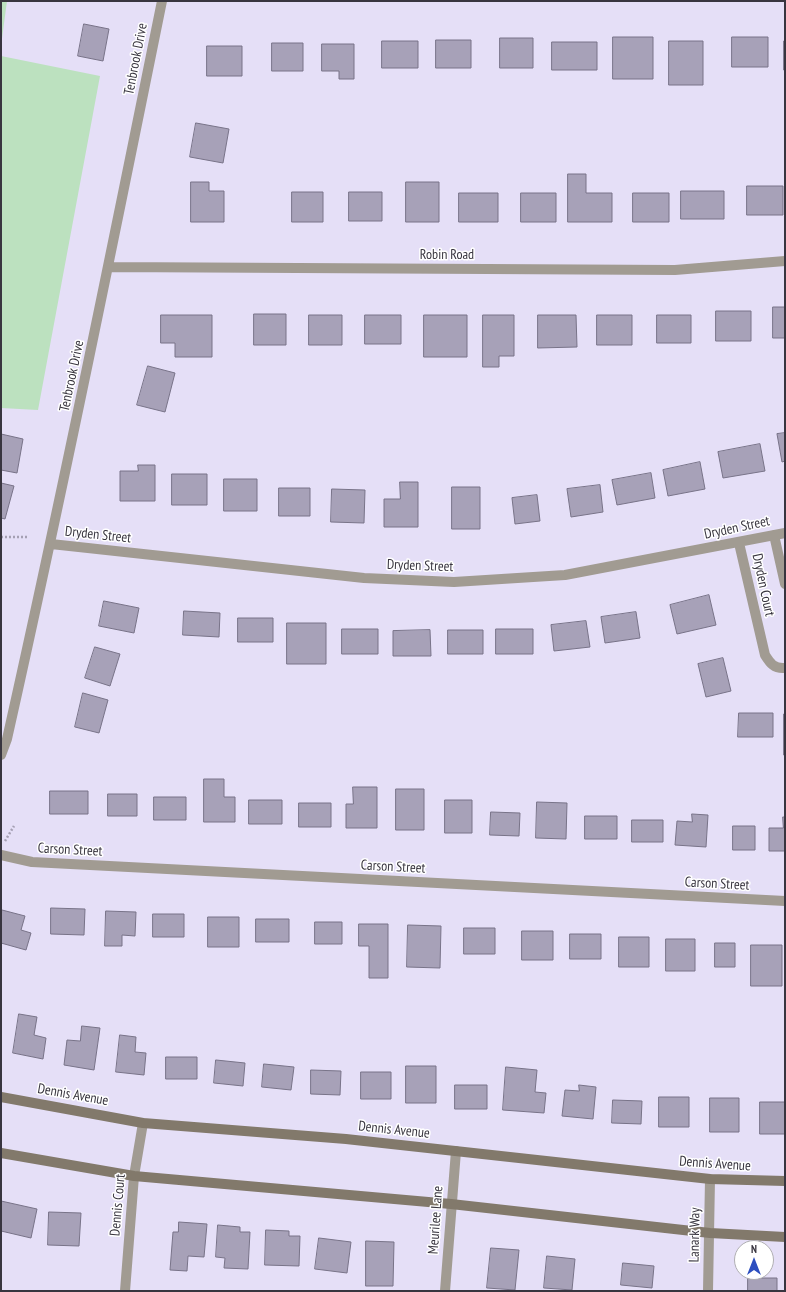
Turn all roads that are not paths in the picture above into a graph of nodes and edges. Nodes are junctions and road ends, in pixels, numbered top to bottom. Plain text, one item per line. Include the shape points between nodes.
1 (162, 1) edge
2 (785, 261) edge
3 (109, 267) junction
4 (785, 533) edge
5 (774, 535) junction
6 (739, 543) junction
7 (51, 544) junction
8 (785, 584) edge
9 (785, 668) edge
10 (1, 755) edge
11 (1, 855) edge
12 (785, 901) edge
13 (1, 1096) edge
14 (143, 1122) junction
15 (456, 1151) junction
16 (1, 1153) edge
17 (134, 1176) junction
18 (710, 1179) junction
19 (785, 1181) edge
20 (451, 1204) junction
21 (710, 1233) junction
22 (785, 1237) edge
23 (125, 1291) edge
24 (445, 1291) edge
25 (708, 1291) edge

1 - 3 street, Tenbrook Drive
2 - 3 street, Robin Road via 676,270
3 - 7 street, Tenbrook Drive
4 - 5 street, Dryden Street
5 - 6 street, Dryden Street
5 - 8 street, Dryden Court
6 - 7 street, Dryden Street via 565,575 454,582 364,578
6 - 9 street, Dryden Court via 765,655 771,665 779,669
7 - 10 street, Tenbrook Drive via 7,739
11 - 12 street, Carson Street via 32,862
13 - 14 street, Dennis Avenue
14 - 15 street, Dennis Avenue
14 - 17 street, Dennis Court
15 - 18 street, Dennis Avenue
15 - 20 street, Meurilee Lane
16 - 17 street
17 - 20 street
17 - 23 street, Dennis Court
18 - 19 street, Dennis Avenue
18 - 21 street, Lanark Way
20 - 21 street
20 - 24 street, Meurilee Lane
21 - 22 street
21 - 25 street, Lanark Way

